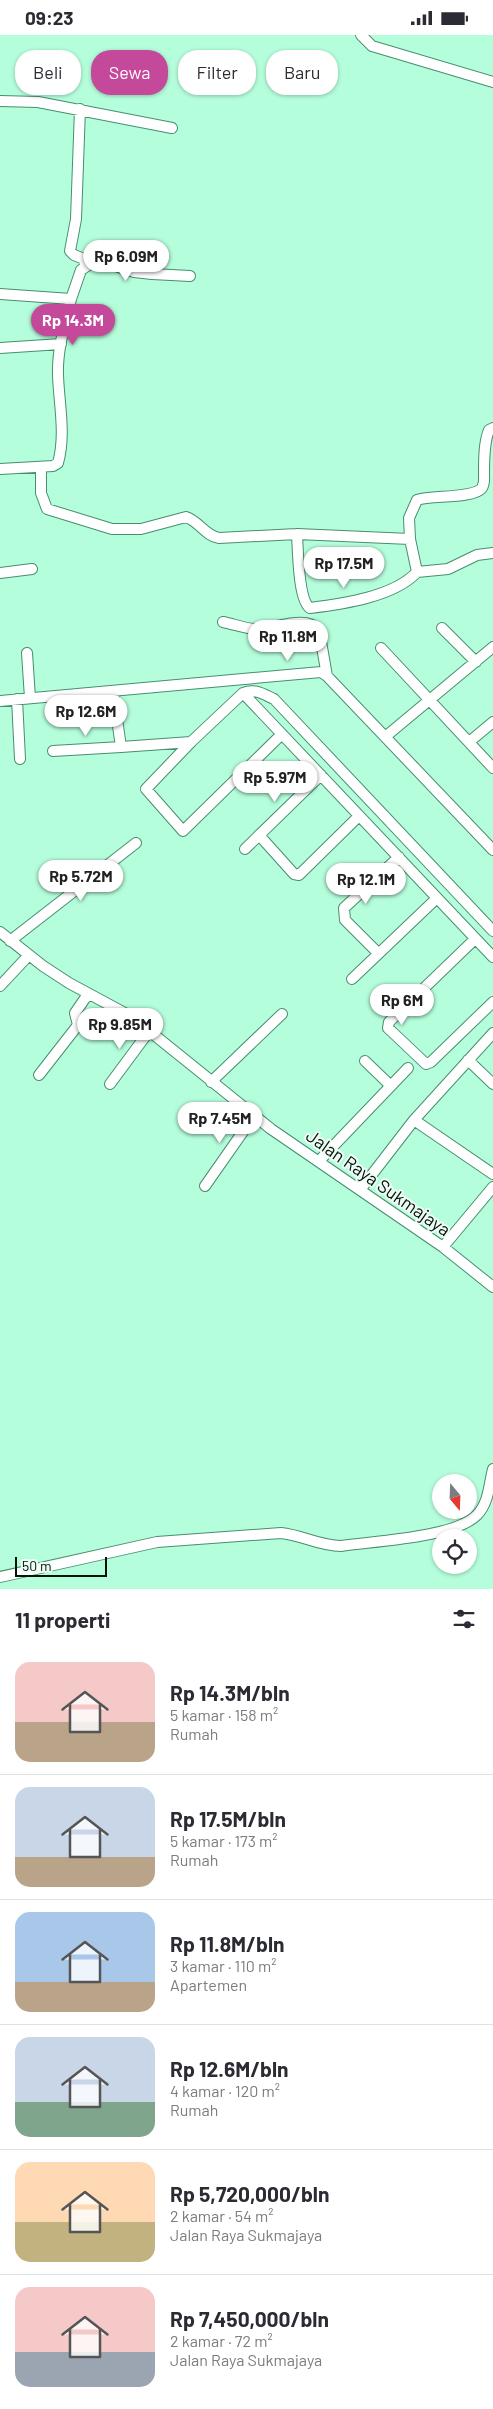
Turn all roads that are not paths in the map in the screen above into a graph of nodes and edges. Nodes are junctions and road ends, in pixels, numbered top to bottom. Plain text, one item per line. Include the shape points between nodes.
1 (361, 35) edge
2 (493, 81) edge
3 (0, 101) edge
4 (80, 109) junction
5 (172, 128) dead end
6 (85, 265) junction
7 (190, 276) dead end
8 (0, 294) edge
9 (71, 299) junction
10 (61, 343) junction
11 (0, 348) edge
12 (493, 428) edge
13 (41, 467) junction
14 (0, 469) edge
15 (297, 534) junction
16 (410, 539) junction
17 (493, 553) edge
18 (32, 569) dead end
19 (416, 572) junction
20 (0, 573) edge
21 (223, 622) dead end
22 (442, 629) dead end
23 (493, 647) edge
24 (381, 648) dead end
25 (27, 653) dead end
26 (476, 662) junction
27 (328, 676) junction
28 (113, 691) junction
29 (243, 693) junction
30 (30, 697) junction
31 (17, 699) junction
32 (430, 699) junction
33 (0, 701) edge
34 (493, 722) edge
35 (282, 734) junction
36 (385, 737) junction
37 (191, 742) junction
38 (469, 742) junction
39 (121, 747) junction
40 (54, 751) dead end
41 (20, 759) dead end
42 (493, 767) edge
43 (322, 775) junction
44 (359, 816) junction
45 (259, 835) junction
46 (136, 843) dead end
47 (245, 849) dead end
48 (493, 850) edge
49 (400, 857) junction
50 (437, 898) junction
51 (493, 931) edge
52 (0, 932) edge
53 (475, 939) junction
54 (10, 941) junction
55 (378, 953) junction
56 (29, 955) junction
57 (493, 957) edge
58 (352, 979) dead end
59 (0, 986) edge
60 (88, 994) junction
61 (493, 1002) edge
62 (282, 1015) dead end
63 (150, 1030) junction
64 (493, 1033) edge
65 (468, 1060) junction
66 (365, 1061) dead end
67 (408, 1068) dead end
68 (38, 1075) dead end
69 (211, 1082) junction
70 (110, 1084) dead end
71 (493, 1084) edge
72 (391, 1086) junction
73 (254, 1116) junction
74 (414, 1120) junction
75 (318, 1161) junction
76 (493, 1174) edge
77 (205, 1186) dead end
78 (493, 1187) edge
79 (360, 1190) junction
80 (443, 1247) junction
81 (493, 1287) edge
82 (493, 1469) edge
83 (0, 1577) edge

1 - 2 street via 372,46
3 - 4 street via 38,101
4 - 5 street
4 - 6 street via 76,219 70,251 84,259
6 - 7 street via 100,261 134,272
6 - 9 street
8 - 9 street
9 - 10 street
10 - 11 street
10 - 13 street via 58,374 63,420 61,455 53,466
12 - 16 street via 486,440 482,487 456,496 417,500 409,519
13 - 14 street
13 - 15 street via 41,493 46,509 112,529 141,529 186,517 210,536 219,538
15 - 16 street
15 - 19 street via 302,593 304,603 310,607 366,598 400,586
16 - 19 street
17 - 19 street via 477,555 448,569
18 - 20 street
21 - 27 street via 254,629 306,623 315,626 319,630
22 - 26 street
23 - 26 street
24 - 32 street
25 - 30 street
26 - 32 street
27 - 28 street via 313,672
27 - 36 street
28 - 30 street
28 - 39 street
29 - 35 street
29 - 37 street
29 - 51 street via 255,691 274,699
30 - 31 street
31 - 33 street
31 - 41 street
32 - 36 street
32 - 38 street
34 - 38 street
35 - 37 street via 183,831 146,789
35 - 43 street
36 - 48 street
37 - 39 street
38 - 42 street
39 - 40 street
43 - 44 street
43 - 45 street
44 - 45 street via 299,875 294,874
44 - 49 street
45 - 47 street
46 - 54 street
49 - 50 street
49 - 55 street via 344,909 345,920
50 - 53 street
50 - 55 street
52 - 54 street, Jalan Raya Sukmajaya
53 - 57 street
53 - 61 street via 389,1021 388,1028 426,1064
54 - 56 street, Jalan Raya Sukmajaya
55 - 58 street
56 - 59 street
56 - 60 street, Jalan Raya Sukmajaya
60 - 63 street, Jalan Raya Sukmajaya
60 - 68 street via 75,1013 78,1025
62 - 69 street
63 - 69 street, Jalan Raya Sukmajaya
63 - 70 street
64 - 65 street
65 - 71 street
65 - 74 street
66 - 72 street
67 - 72 street
69 - 73 street, Jalan Raya Sukmajaya
72 - 75 street
73 - 75 street, Jalan Raya Sukmajaya
73 - 77 street
74 - 76 street
74 - 79 street
75 - 79 street, Jalan Raya Sukmajaya
78 - 80 street
79 - 80 street, Jalan Raya Sukmajaya
80 - 81 street, Jalan Raya Sukmajaya
82 - 83 street via 485,1504 477,1515 466,1524 448,1530 341,1546 327,1546 296,1534 281,1533 157,1543

